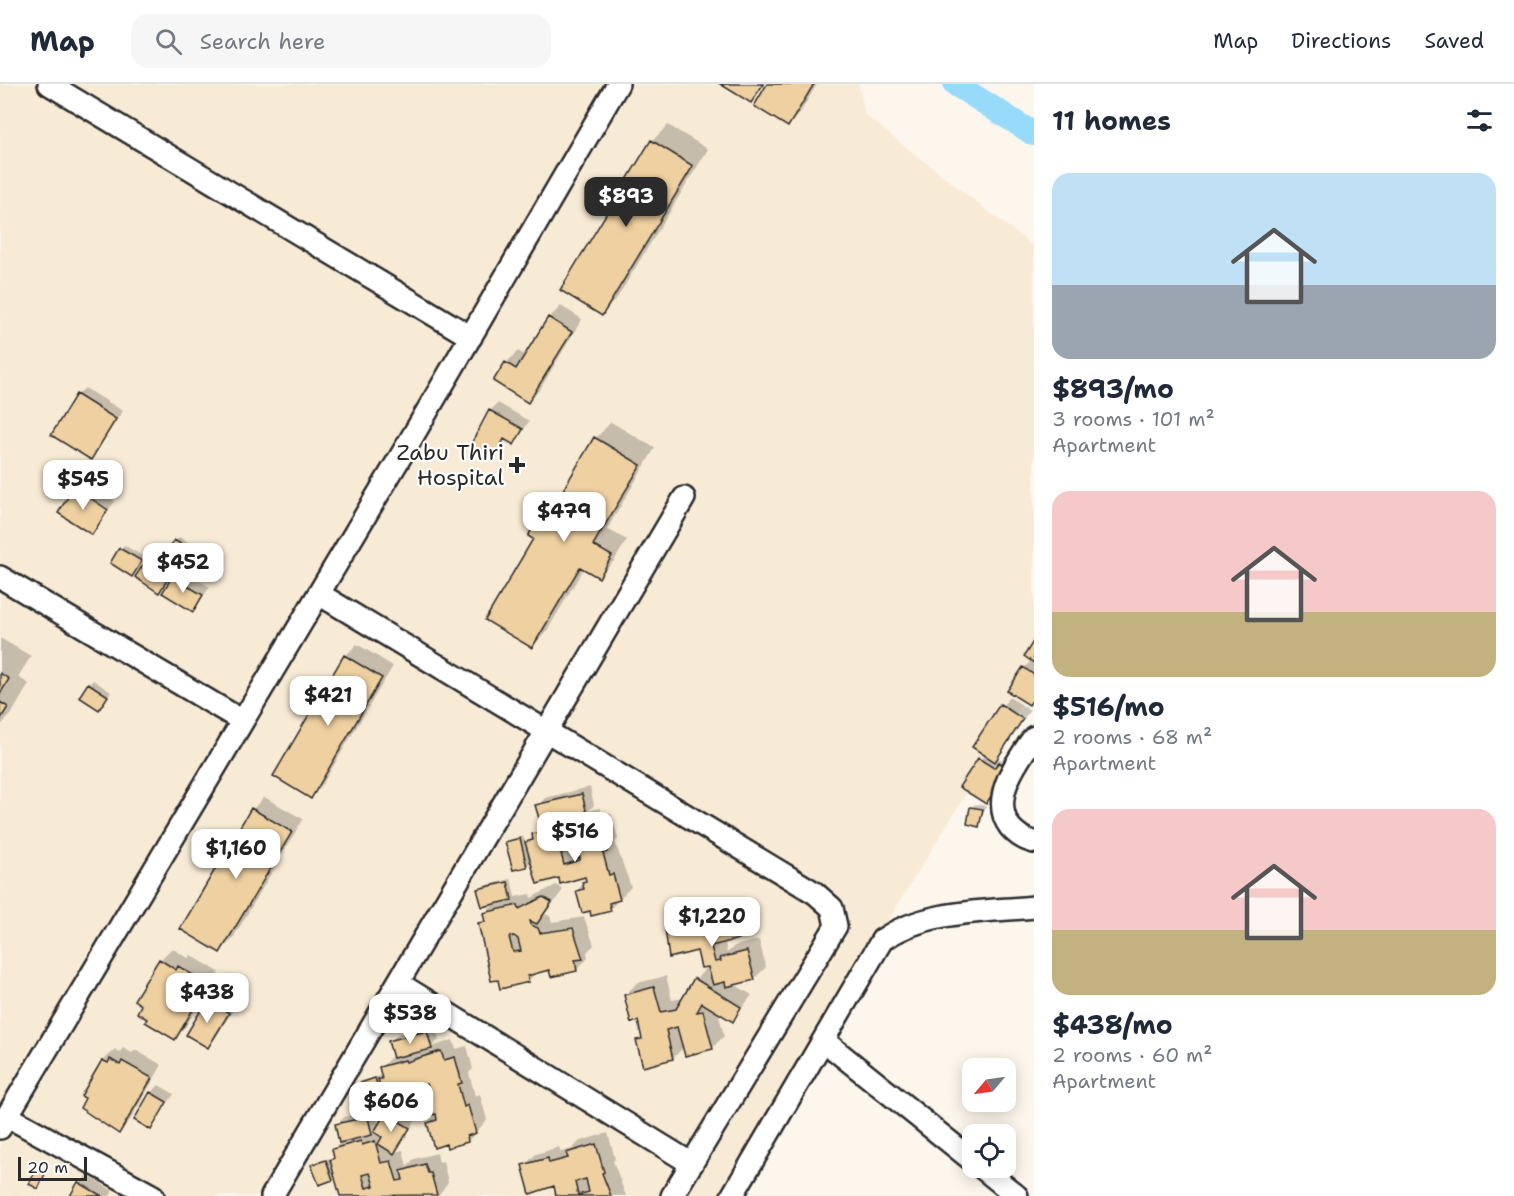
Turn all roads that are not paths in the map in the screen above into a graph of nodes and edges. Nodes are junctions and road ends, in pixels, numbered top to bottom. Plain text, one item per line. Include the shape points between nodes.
1 (49, 84) edge
2 (618, 84) edge
3 (471, 337) junction
4 (684, 498) dead end
5 (0, 577) edge
6 (319, 594) junction
7 (241, 720) junction
8 (547, 729) junction
9 (1034, 737) edge
10 (1034, 842) edge
11 (1034, 907) edge
12 (398, 983) junction
13 (824, 1041) junction
14 (4, 1122) edge
15 (962, 1152) edge
16 (692, 1164) junction
17 (995, 1178) edge
18 (153, 1196) edge
19 (272, 1196) edge
20 (672, 1196) edge
21 (732, 1196) edge
22 (1017, 1196) edge

1 - 3 street
2 - 3 street
3 - 6 street
4 - 8 street
5 - 7 street
6 - 7 street
6 - 8 street
7 - 14 street
8 - 12 street
8 - 16 street via 815,893 832,908 836,918 836,926
9 - 10 street via 1017,761 1003,802 1003,813 1015,832
11 - 13 street via 926,919 893,933 873,952
12 - 16 street
12 - 19 street
13 - 15 street
13 - 21 street
14 - 18 street
16 - 20 street
17 - 22 street

